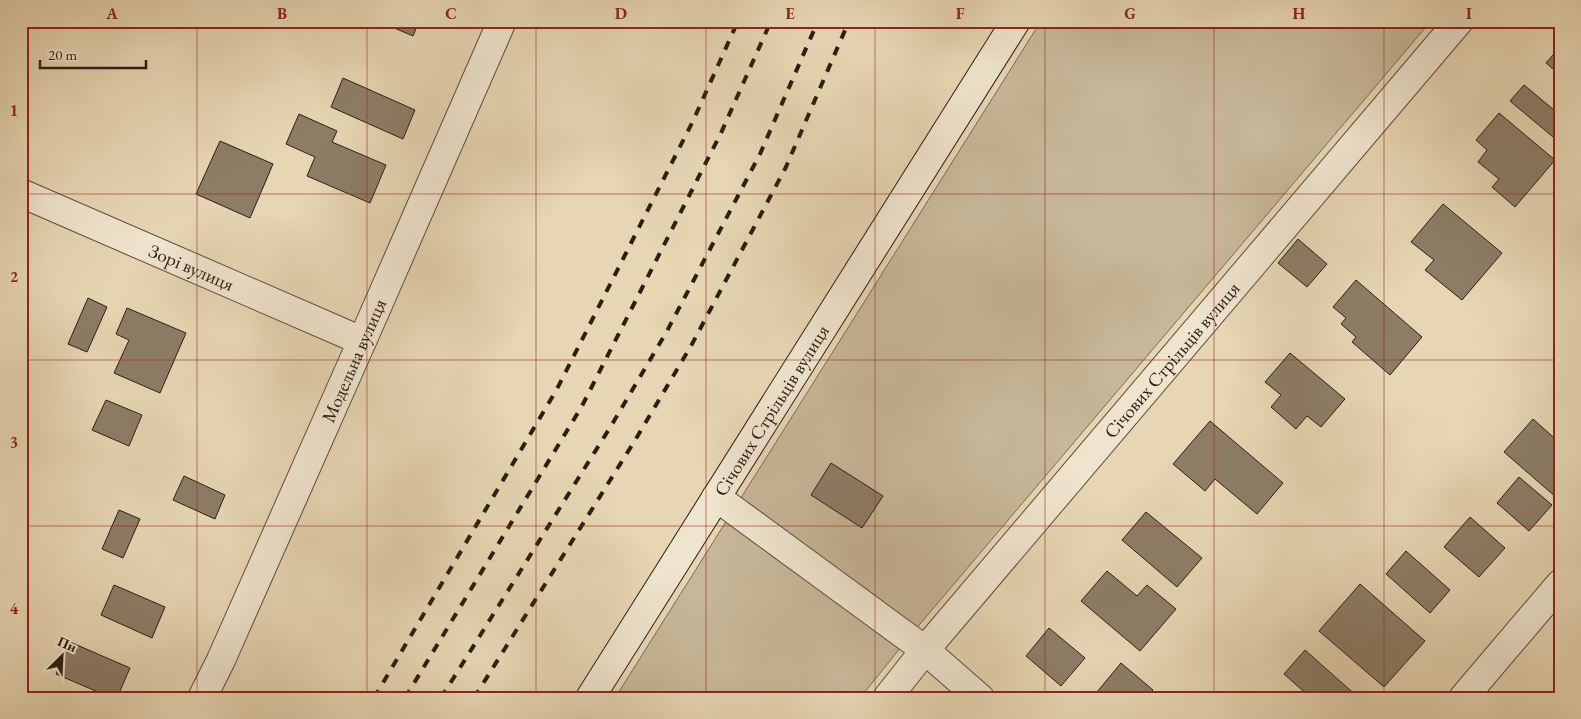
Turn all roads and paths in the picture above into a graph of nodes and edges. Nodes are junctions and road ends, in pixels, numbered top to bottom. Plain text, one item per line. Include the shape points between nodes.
1 (502, 21) edge
2 (1016, 21) edge
3 (1459, 21) edge
4 (21, 193) edge
5 (362, 341) junction
6 (716, 497) junction
7 (1560, 584) edge
8 (925, 650) junction
9 (202, 698) edge
10 (590, 698) edge
11 (887, 698) edge
12 (980, 698) edge
13 (1463, 698) edge

1 - 5 street, Модельна вулиця
2 - 6 street, Січових Стрільців вулиця
3 - 8 street, Січових Стрільців вулиця
4 - 5 street, Зорі вулиця
5 - 9 street, Модельна вулиця
6 - 8 street
6 - 10 street, Січових Стрільців вулиця
7 - 13 street
8 - 11 street, Січових Стрільців вулиця
8 - 12 street

